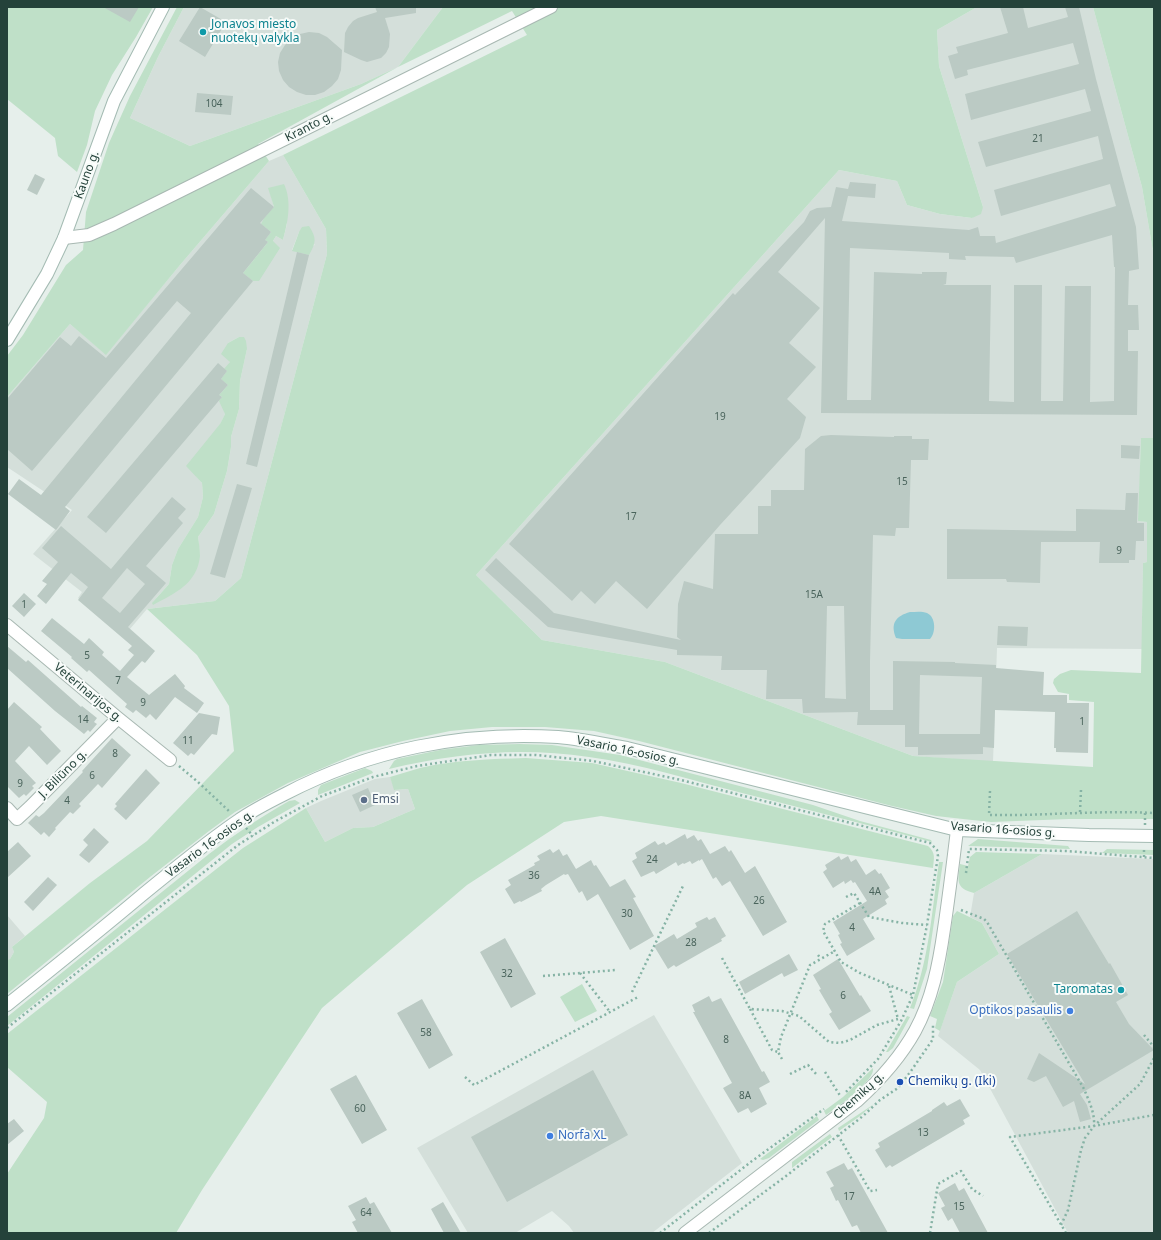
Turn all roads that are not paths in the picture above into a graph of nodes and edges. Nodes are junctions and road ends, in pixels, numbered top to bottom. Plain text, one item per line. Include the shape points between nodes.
1 (163, 7) edge
2 (551, 7) edge
3 (64, 238) junction
4 (7, 340) edge
5 (7, 625) edge
6 (118, 718) junction
7 (170, 760) road end
8 (7, 808) edge
9 (957, 830) junction
10 (1154, 836) edge
11 (7, 1005) edge
12 (685, 1233) edge

1 - 3 main road, Kauno g. via 114,101
2 - 3 main road, Kranto g. via 114,224 89,235
3 - 4 main road, Kauno g. via 47,274
5 - 6 main road, Veterinarijos g.
6 - 7 main road, Veterinarijos g.
6 - 8 main road, J. Biliūno g. via 17,819
9 - 10 main road, Vasario 16-osios g.
9 - 11 main road, Vasario 16-osios g. via 628,748 558,737 482,737 433,743 341,768 247,815 210,841
9 - 12 main road, Chemikų g. via 949,899 936,973 921,1017 902,1052 887,1072 857,1101

